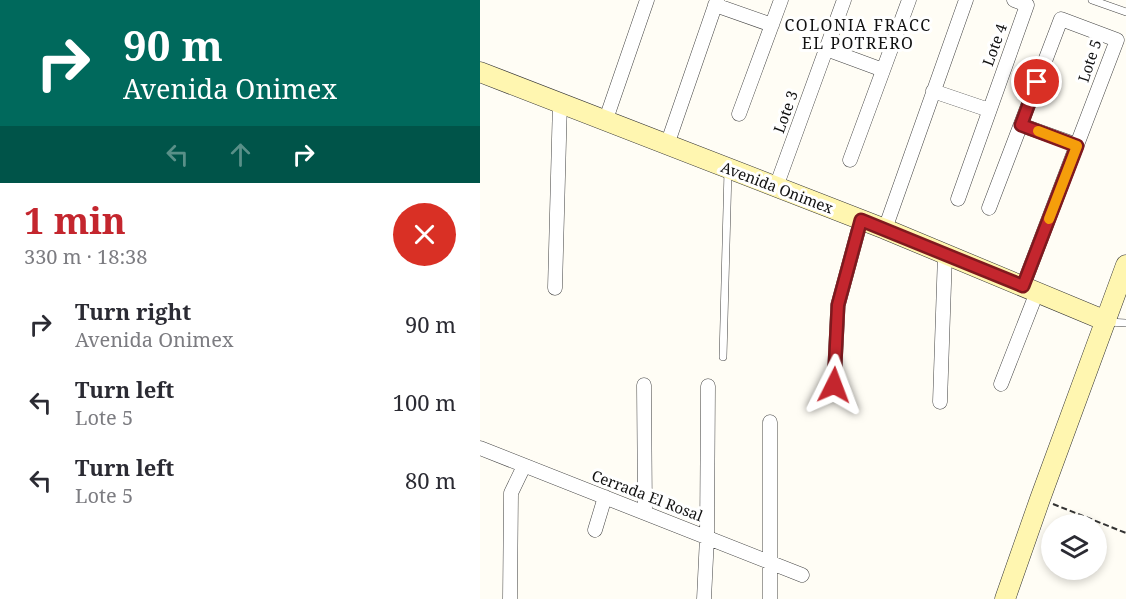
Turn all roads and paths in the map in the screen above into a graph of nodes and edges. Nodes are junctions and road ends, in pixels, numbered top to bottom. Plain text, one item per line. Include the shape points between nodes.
1 (647, 0) edge
2 (781, 0) edge
3 (844, 0) edge
4 (909, 0) edge
5 (966, 0) edge
6 (1014, 0) edge
7 (1092, 0) edge
8 (716, 2) edge
9 (1126, 12) edge
10 (772, 25) junction
11 (826, 49) junction
12 (883, 70) junction
13 (480, 72) edge
14 (933, 91) junction
15 (560, 102) junction
16 (989, 111) junction
17 (739, 114) dead end
18 (605, 122) junction
19 (1021, 125) junction
20 (667, 145) junction
21 (1077, 146) junction
22 (850, 160) dead end
23 (728, 168) junction
24 (776, 187) junction
25 (958, 199) dead end
26 (989, 208) dead end
27 (861, 220) junction
28 (885, 229) junction
29 (945, 254) junction
30 (1126, 265) edge
31 (555, 288) dead end
32 (1030, 289) junction
33 (1106, 321) junction
34 (1126, 323) edge
35 (723, 357) dead end
36 (1001, 384) dead end
37 (644, 385) dead end
38 (834, 385) dead end
39 (708, 386) dead end
40 (939, 402) dead end
41 (770, 422) dead end
42 (480, 448) edge
43 (524, 466) junction
44 (605, 497) junction
45 (1040, 499) junction
46 (645, 512) junction
47 (594, 530) dead end
48 (1126, 533) edge
49 (708, 537) junction
50 (770, 562) junction
51 (802, 575) dead end
52 (510, 599) edge
53 (704, 599) edge
54 (770, 599) edge
55 (1005, 599) edge

1 - 18 street
2 - 10 street
3 - 11 street, Lote 3
4 - 12 street
5 - 14 street
6 - 16 street, Lote 4 via 1027,4
7 - 9 lane
8 - 10 street
8 - 20 street
10 - 17 street
11 - 12 street
11 - 24 street, Lote 3
12 - 22 street
13 - 15 street, Avenida Onimex
14 - 16 street
14 - 28 street
15 - 18 street, Avenida Onimex
15 - 31 street
16 - 25 street, Lote 4
18 - 20 street, Avenida Onimex
19 - 21 street
19 - 21 street, Lote 5 via 1062,19 1117,40
19 - 26 street
20 - 23 street, Avenida Onimex
21 - 32 street, Lote 5
23 - 24 street, Avenida Onimex
23 - 35 lane
24 - 27 street, Avenida Onimex
27 - 28 street, Avenida Onimex
27 - 38 street via 838,305
28 - 29 street, Avenida Onimex
29 - 32 street, Avenida Onimex
29 - 40 street
30 - 33 street
32 - 33 street, Avenida Onimex
32 - 36 street, Lote 5
33 - 34 lane
33 - 45 street
37 - 46 street
39 - 49 street
41 - 50 street
42 - 43 street, Cerrada El Rosal
43 - 44 street, Cerrada El Rosal
43 - 52 street via 511,493
44 - 46 street, Cerrada El Rosal
44 - 47 street
45 - 48 path
45 - 55 street
46 - 49 street, Cerrada El Rosal
49 - 50 street, Cerrada El Rosal
49 - 53 street
50 - 51 street, Cerrada El Rosal
50 - 54 street

